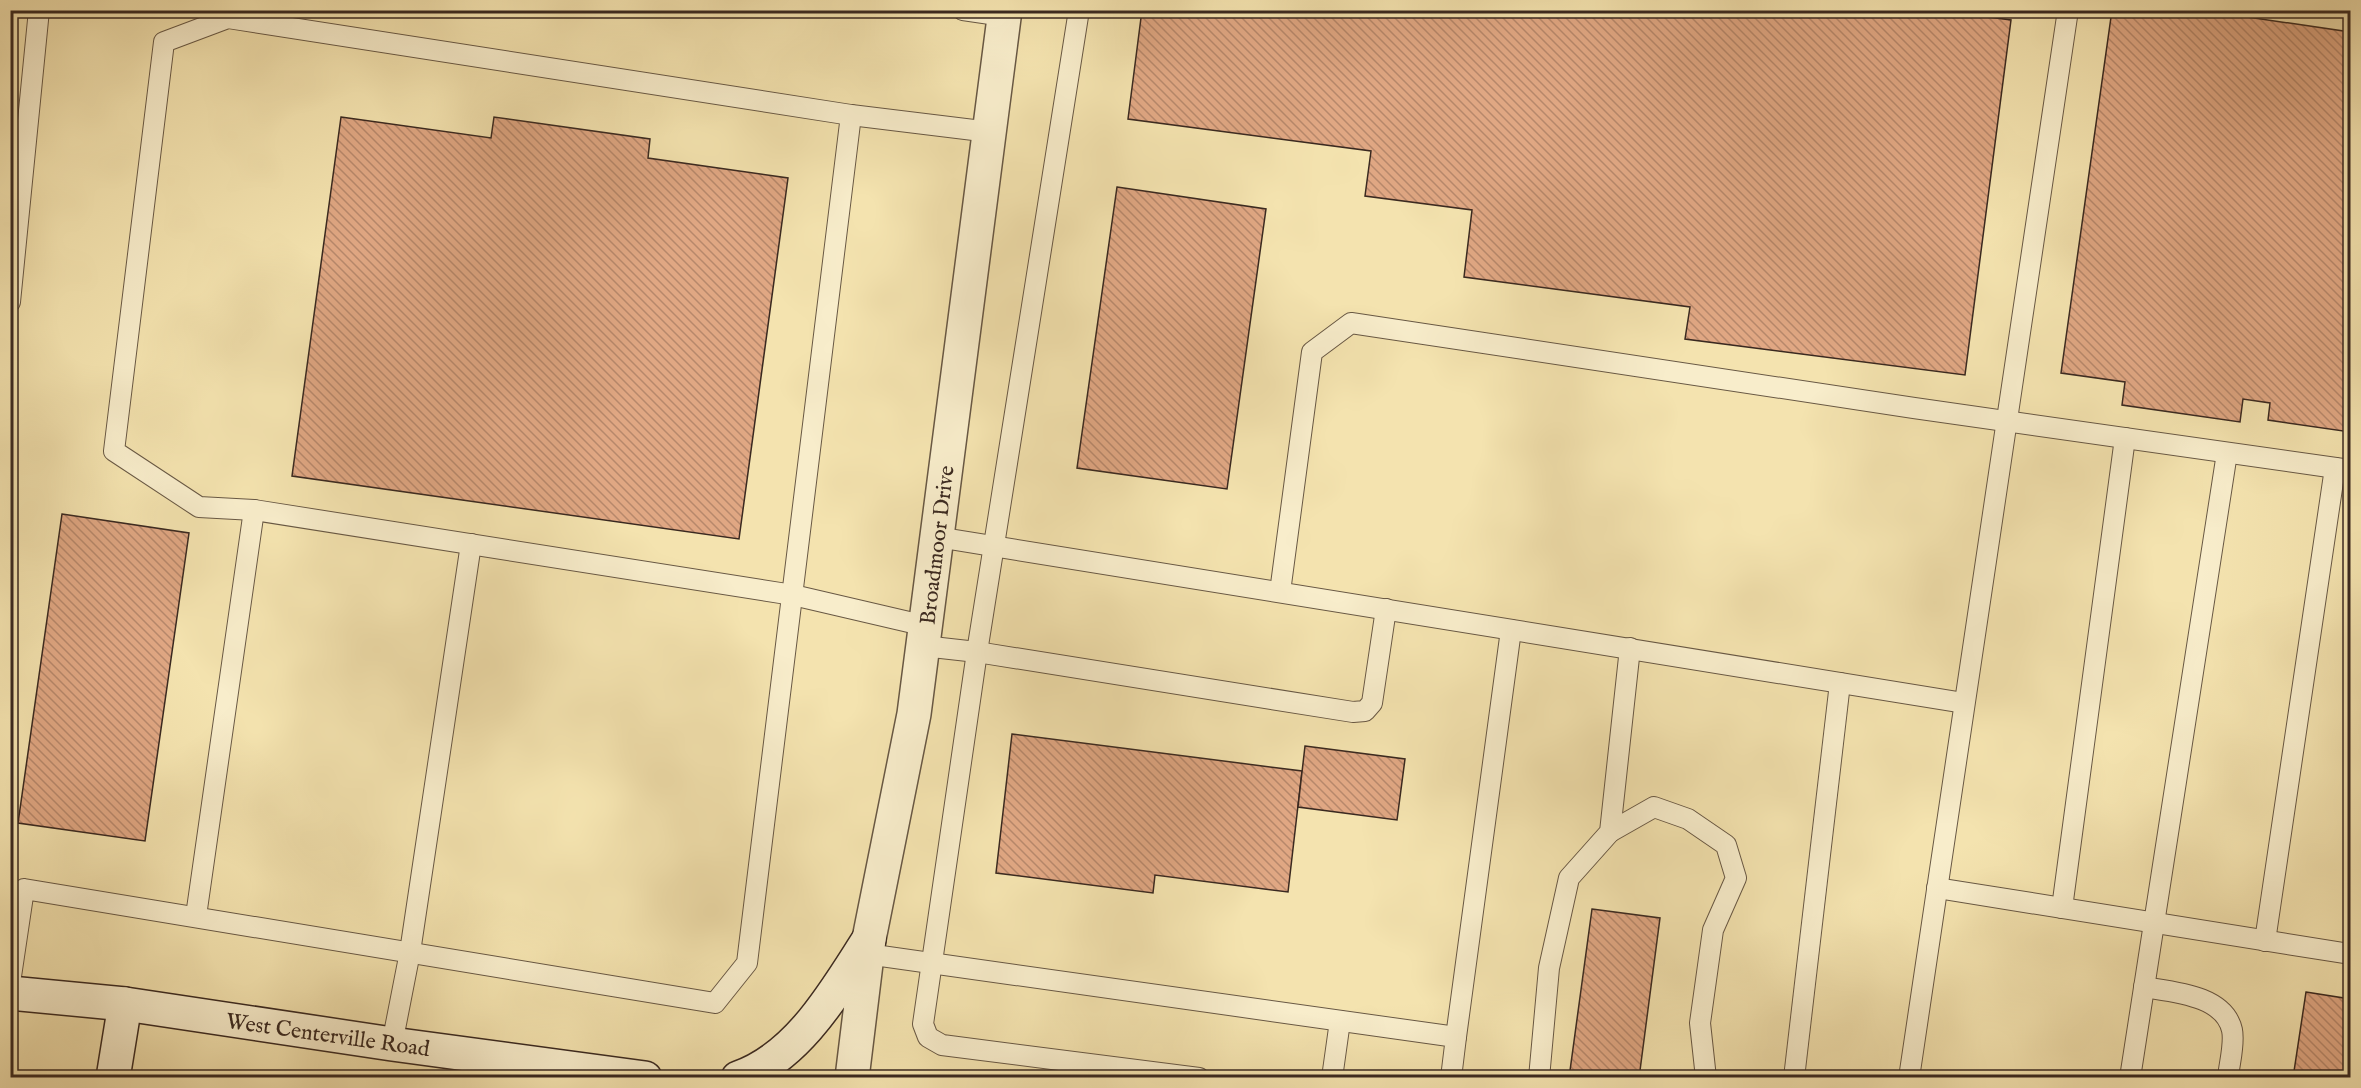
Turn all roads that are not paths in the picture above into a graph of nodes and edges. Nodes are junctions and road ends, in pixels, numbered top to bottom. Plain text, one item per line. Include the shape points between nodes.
1 (39, 10) edge
2 (963, 10) edge
3 (1079, 10) edge
4 (2068, 10) edge
5 (1005, 14) edge
6 (851, 115) junction
7 (990, 132) junction
8 (10, 302) edge
9 (2007, 422) junction
10 (2125, 438) junction
11 (2227, 453) junction
12 (2343, 469) edge
13 (254, 510) junction
14 (937, 537) junction
15 (471, 544) junction
16 (993, 546) junction
17 (1280, 592) junction
18 (793, 595) junction
19 (1386, 609) junction
20 (1511, 630) junction
21 (925, 636) junction
22 (1630, 648) junction
23 (977, 652) junction
24 (1840, 683) junction
25 (1964, 703) junction
26 (1610, 832) junction
27 (1937, 888) junction
28 (2062, 908) junction
29 (196, 916) junction
30 (2154, 923) junction
31 (2265, 941) junction
32 (868, 946) junction
33 (410, 952) junction
34 (2350, 954) edge
35 (933, 962) junction
36 (10, 983) edge
37 (2144, 987) junction
38 (10, 993) edge
39 (124, 1004) junction
40 (1340, 1021) junction
41 (1456, 1037) junction
42 (392, 1044) junction
43 (113, 1077) edge
44 (645, 1077) edge
45 (738, 1077) edge
46 (852, 1077) edge
47 (1199, 1077) edge
48 (1332, 1077) edge
49 (1451, 1077) edge
50 (1539, 1077) edge
51 (1706, 1077) edge
52 (1794, 1077) edge
53 (1908, 1077) edge
54 (2130, 1077) edge
55 (2228, 1077) edge

1 - 8 lane
2 - 5 lane
3 - 16 lane
4 - 9 lane
5 - 7 street, Broadmoor Drive
6 - 7 lane
6 - 13 lane via 228,18 164,42 114,451 199,507
6 - 18 lane
7 - 14 street, Broadmoor Drive
9 - 10 lane
9 - 17 lane via 1351,323 1312,351
9 - 25 lane
10 - 11 lane
10 - 28 lane
11 - 12 lane
11 - 30 lane
12 - 31 lane
13 - 15 lane
13 - 29 lane
14 - 16 lane
14 - 21 street, Broadmoor Drive
15 - 18 lane
15 - 33 lane
16 - 17 lane
16 - 23 lane
17 - 19 lane
18 - 21 lane
18 - 33 lane via 747,963 715,1003
19 - 20 lane
19 - 23 lane via 1372,703 1365,711
20 - 22 lane
20 - 41 lane
21 - 23 lane
21 - 32 street, Broadmoor Drive via 914,714
22 - 24 lane
22 - 26 lane
23 - 35 lane
24 - 25 lane
24 - 52 lane
25 - 27 lane
26 - 50 lane via 1569,878 1550,968
26 - 51 lane via 1654,807 1688,819 1726,844 1736,878 1713,930 1700,1023
27 - 28 lane
27 - 53 lane
28 - 30 lane
29 - 33 lane
29 - 36 lane via 24,890
30 - 31 lane
30 - 37 lane
31 - 34 lane
32 - 35 lane
32 - 45 street via 824,1009 779,1055
32 - 46 street, Broadmoor Drive
33 - 42 lane
35 - 40 lane
35 - 47 lane via 923,1024 928,1037 942,1045
37 - 54 lane
37 - 55 lane via 2197,996 2226,1015 2233,1032
38 - 39 street, West Centerville Road
39 - 42 street, West Centerville Road
39 - 43 street
40 - 41 lane
40 - 48 lane
41 - 49 lane
42 - 44 street, West Centerville Road

